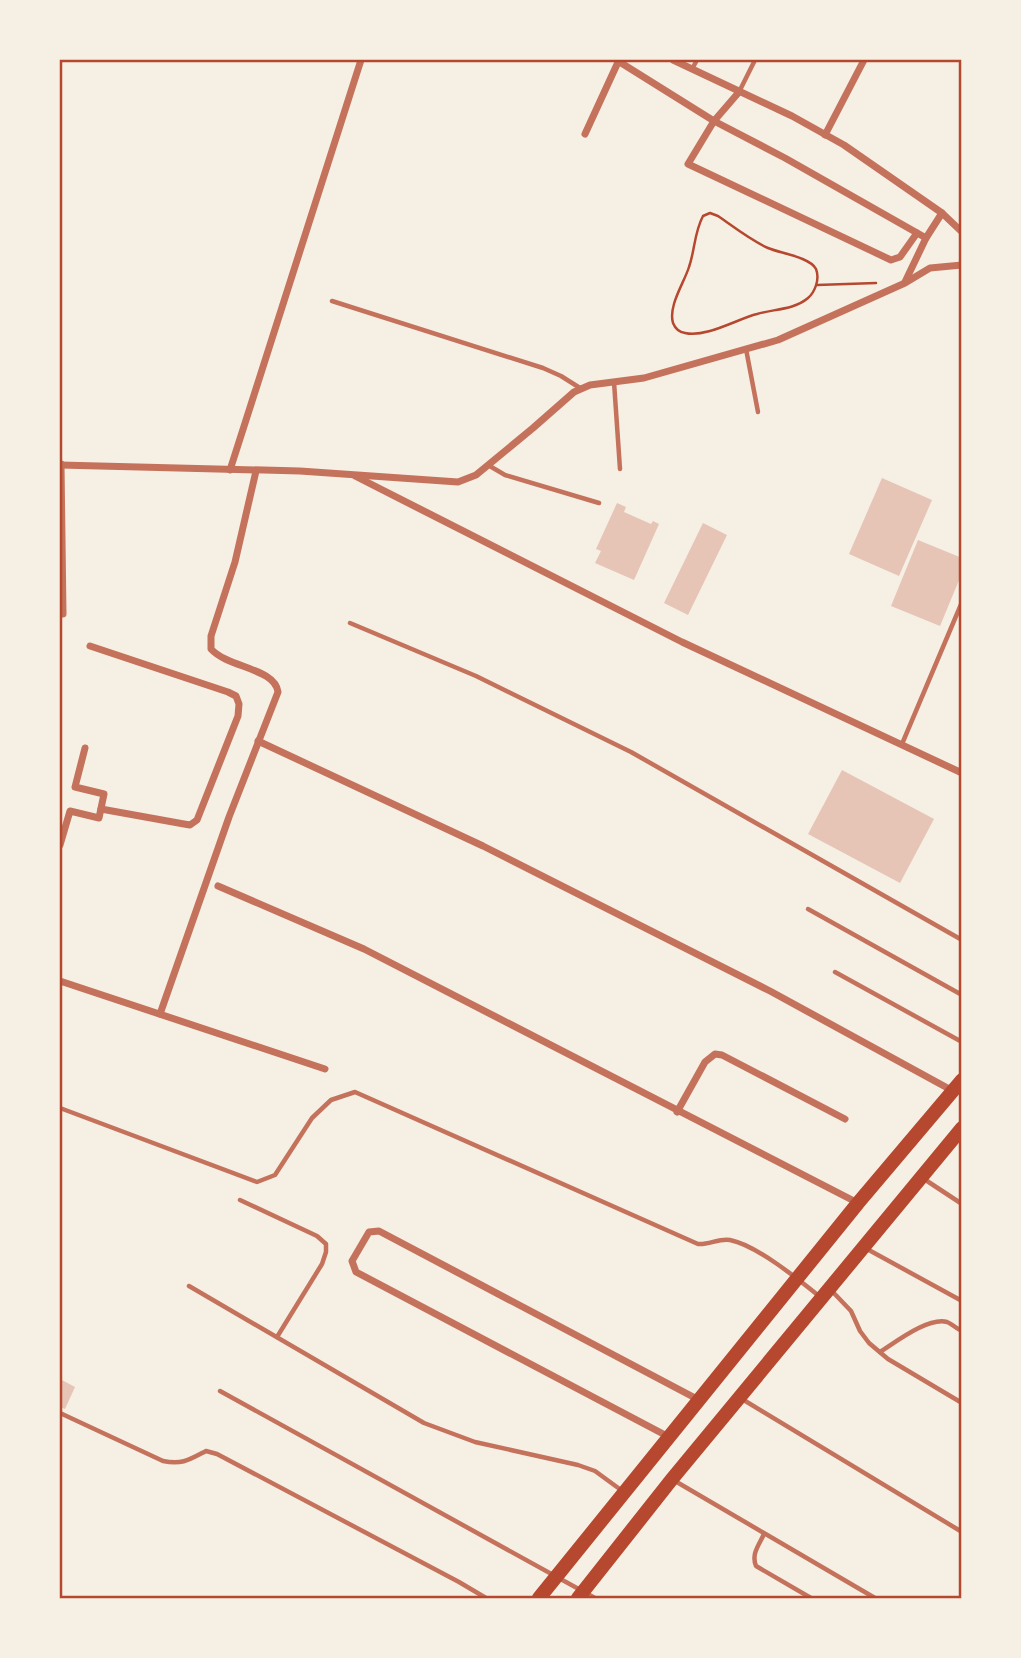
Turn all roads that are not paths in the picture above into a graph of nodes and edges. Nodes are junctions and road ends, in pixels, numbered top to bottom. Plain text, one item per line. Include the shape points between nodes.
1 (361, 60) edge
2 (618, 60) edge
3 (673, 60) edge
4 (697, 60) edge
5 (755, 60) edge
6 (863, 60) edge
7 (692, 69) junction
8 (739, 92) junction
9 (715, 121) junction
10 (585, 134) dead end
11 (825, 135) junction
12 (942, 213) junction
13 (961, 232) edge
14 (917, 233) junction
15 (926, 238) junction
16 (961, 265) edge
17 (905, 283) junction
18 (332, 301) dead end
19 (746, 349) junction
20 (614, 382) junction
21 (581, 389) junction
22 (758, 412) dead end
23 (60, 465) edge
24 (488, 465) junction
25 (620, 469) dead end
26 (230, 470) junction
27 (256, 471) junction
28 (351, 474) junction
29 (599, 503) dead end
30 (961, 601) edge
31 (63, 614) dead end
32 (349, 623) dead end
33 (90, 646) dead end
34 (258, 741) junction
35 (902, 744) junction
36 (85, 748) dead end
37 (961, 773) edge
38 (101, 808) junction
39 (60, 845) edge
40 (218, 886) dead end
41 (808, 909) dead end
42 (961, 940) edge
43 (835, 972) dead end
44 (60, 981) edge
45 (961, 995) edge
46 (160, 1014) junction
47 (961, 1042) edge
48 (325, 1069) dead end
49 (957, 1086) edge
50 (60, 1108) edge
51 (677, 1112) junction
52 (845, 1119) dead end
53 (960, 1132) edge
54 (921, 1177) junction
55 (240, 1200) dead end
56 (858, 1203) junction
57 (961, 1204) edge
58 (863, 1246) junction
59 (798, 1279) junction
60 (189, 1286) dead end
61 (825, 1293) junction
62 (961, 1301) edge
63 (961, 1331) edge
64 (277, 1337) junction
65 (880, 1352) junction
66 (220, 1391) dead end
67 (738, 1397) junction
68 (699, 1401) junction
69 (961, 1403) edge
70 (60, 1413) edge
71 (670, 1438) junction
72 (671, 1479) junction
73 (625, 1493) junction
74 (961, 1532) edge
75 (764, 1534) junction
76 (557, 1577) junction
77 (586, 1596) edge
78 (486, 1598) edge
79 (539, 1598) edge
80 (811, 1598) edge
81 (875, 1598) edge

1 - 26 street
2 - 9 street
2 - 10 street
3 - 7 street
4 - 7 lane
5 - 8 lane
6 - 11 street
7 - 8 street
8 - 9 street
8 - 11 street
9 - 14 street
9 - 14 street via 688,164 891,260 900,257
11 - 12 street
12 - 13 street
12 - 15 street
14 - 15 street
15 - 17 street
16 - 17 street via 930,268
17 - 19 street via 778,340
18 - 21 lane via 543,368
19 - 20 street
19 - 22 lane
20 - 21 street
20 - 25 lane
21 - 24 street
23 - 26 street
23 - 31 street
24 - 28 street via 458,482
24 - 29 lane via 505,475
26 - 27 street
27 - 28 street
27 - 34 street via 211,649 272,678 277,685
28 - 35 street via 682,642
30 - 35 lane
32 - 42 lane via 534,702 631,752
33 - 38 street via 228,692 239,704 197,820 190,825
34 - 46 street
34 - 49 street via 483,846
35 - 37 street
36 - 38 street via 75,787 104,794
38 - 39 street via 99,818 70,811
40 - 51 street via 364,949
41 - 45 lane
43 - 47 lane
44 - 46 street
46 - 48 street
49 - 56 main road
50 - 59 lane via 257,1181 275,1175 312,1118 331,1100 355,1091 698,1244 723,1239 745,1245
51 - 52 street via 705,1062 715,1054
51 - 56 street
53 - 54 main road
54 - 57 lane
54 - 58 main road
55 - 64 lane via 326,1244 321,1264
56 - 59 main road
58 - 61 main road
58 - 62 lane
59 - 61 lane
59 - 68 main road
60 - 64 lane
61 - 65 lane via 843,1300 860,1331
61 - 67 main road
63 - 65 lane via 947,1322 926,1324
64 - 73 lane via 449,1434 578,1465 595,1471
65 - 69 lane
66 - 76 lane
67 - 72 main road
67 - 74 lane
68 - 71 main road
68 - 71 street via 379,1231 369,1232 352,1261 356,1272
70 - 78 lane via 163,1461 177,1464 205,1451 218,1454
71 - 73 main road
72 - 75 lane
72 - 77 main road
73 - 76 main road
75 - 80 lane via 754,1553 756,1566
75 - 81 lane
76 - 77 lane
76 - 79 main road

